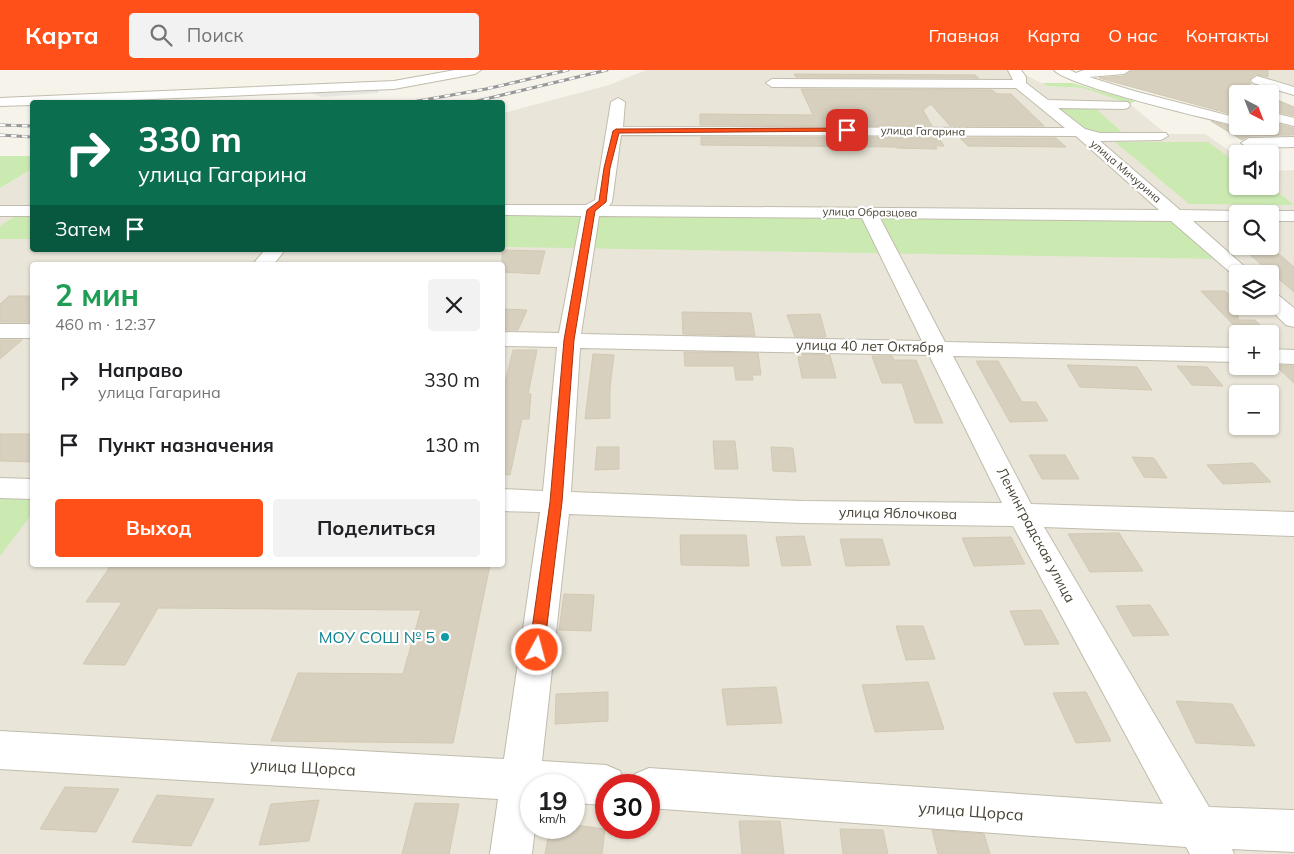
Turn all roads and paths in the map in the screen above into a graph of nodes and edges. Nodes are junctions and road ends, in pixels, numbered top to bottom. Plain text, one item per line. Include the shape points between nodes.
1 (434, 70) edge
2 (475, 70) edge
3 (1014, 70) edge
4 (1065, 73) edge
5 (1127, 75) edge
6 (422, 80) junction
7 (1257, 80) dead end
8 (772, 83) dead end
9 (1018, 84) junction
10 (1096, 84) junction
11 (1154, 88) dead end
12 (1294, 91) edge
13 (1187, 96) dead end
14 (49, 100) edge
15 (1126, 100) junction
16 (30, 101) edge
17 (0, 102) edge
18 (618, 102) dead end
19 (1160, 102) junction
20 (1044, 104) junction
21 (1229, 107) edge
22 (1199, 111) junction
23 (1279, 118) edge
24 (1229, 119) edge
25 (1294, 122) edge
26 (1202, 127) dead end
27 (1229, 127) edge
28 (1279, 130) edge
29 (616, 131) junction
30 (1080, 132) junction
31 (1294, 132) edge
32 (1161, 136) dead end
33 (1294, 142) edge
34 (1249, 143) dead end
35 (505, 210) edge
36 (591, 210) junction
37 (0, 211) edge
38 (28, 211) edge
39 (868, 212) junction
40 (1177, 216) junction
41 (1229, 216) edge
42 (1279, 216) edge
43 (1294, 216) edge
44 (0, 226) edge
45 (273, 252) edge
46 (265, 262) edge
47 (1233, 265) edge
48 (1279, 306) edge
49 (1294, 320) edge
50 (0, 331) edge
51 (30, 331) edge
52 (505, 339) edge
53 (569, 340) junction
54 (939, 348) junction
55 (1229, 355) edge
56 (1279, 356) edge
57 (1294, 357) edge
58 (0, 488) edge
59 (30, 489) edge
60 (505, 500) edge
61 (556, 502) junction
62 (1022, 515) junction
63 (1294, 524) edge
64 (0, 750) edge
65 (521, 774) edge
66 (520, 779) joint
67 (660, 789) edge
68 (1294, 831) edge
69 (1206, 841) edge
70 (511, 854) edge

1 - 6 street
2 - 6 street
3 - 9 street via 1020,76
4 - 5 street
4 - 10 street
5 - 10 street
6 - 14 street via 394,86
7 - 12 street
8 - 9 street
9 - 20 street, улица Мичурина
10 - 15 street
11 - 15 street
13 - 19 street
15 - 19 street
15 - 20 street
16 - 17 street
18 - 29 street
19 - 22 street
20 - 30 street, улица Мичурина
21 - 22 street via 1219,105
22 - 24 street
23 - 25 street
26 - 27 street
28 - 31 street
29 - 30 street, улица Гагарина
29 - 36 street via 603,202
30 - 32 street, улица Гагарина via 1100,137
30 - 40 street, улица Мичурина
33 - 34 street
35 - 36 street, улица Образцова
36 - 39 street, улица Образцова
36 - 53 street
37 - 38 street
38 - 44 street
39 - 40 street, улица Образцова
39 - 54 street, Ленинградская улица
40 - 41 street, улица Образцова
40 - 47 street, улица Мичурина
42 - 43 street
45 - 46 street
48 - 49 street
50 - 51 street
52 - 53 street, улица 40 лет Октября
53 - 54 street, улица 40 лет Октября
53 - 61 street
54 - 55 street, улица 40 лет Октября
54 - 62 street, Ленинградская улица
56 - 57 street
58 - 59 street
60 - 61 street, улица Яблочкова
61 - 62 street, улица Яблочкова via 802,512
61 - 65 street
62 - 63 street, улица Яблочкова
62 - 69 street, Ленинградская улица
64 - 66 street, улица Щорса
66 - 70 street
67 - 69 street, улица Щорса
68 - 69 street, улица Щорса

